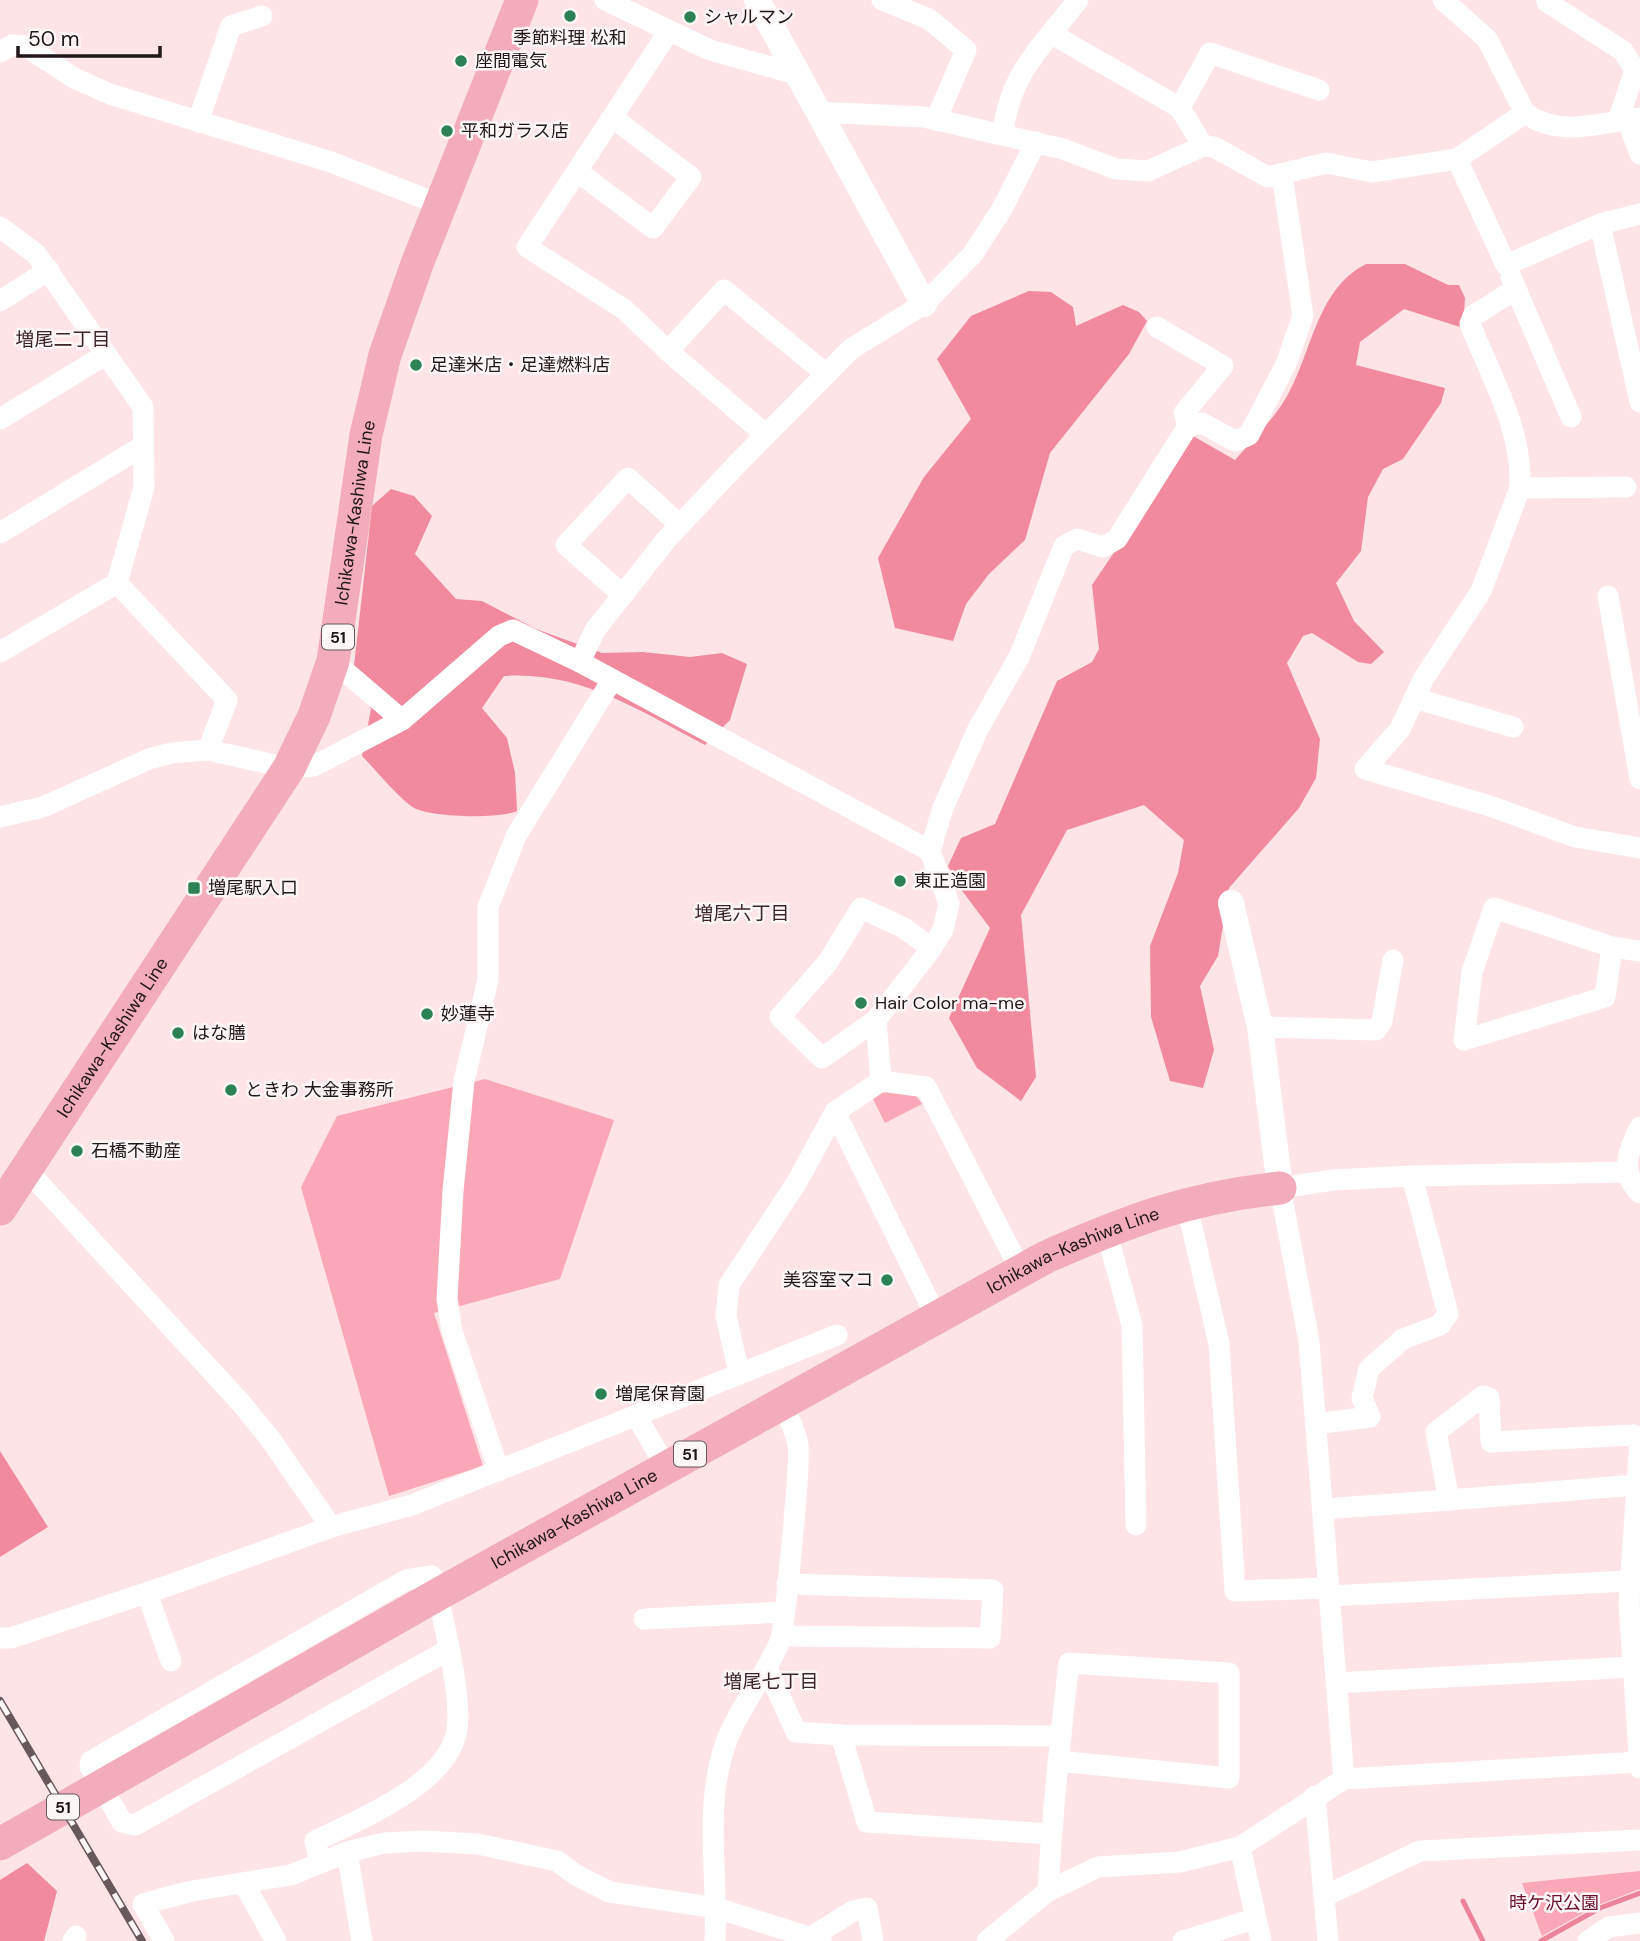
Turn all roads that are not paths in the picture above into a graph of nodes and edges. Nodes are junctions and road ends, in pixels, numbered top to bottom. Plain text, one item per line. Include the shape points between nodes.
1 (522, 0) edge
2 (605, 0) edge
3 (757, 0) edge
4 (882, 0) edge
5 (1078, 0) edge
6 (1443, 0) edge
7 (1547, 2) dead end
8 (262, 16) dead end
9 (670, 31) junction
10 (1052, 34) junction
11 (0, 52) edge
12 (796, 74) junction
13 (1319, 90) dead end
14 (1180, 108) junction
15 (818, 112) junction
16 (1525, 113) junction
17 (613, 118) junction
18 (936, 120) junction
19 (1628, 120) edge
20 (198, 122) junction
21 (1003, 133) junction
22 (1036, 142) junction
23 (1203, 146) junction
24 (1640, 154) edge
25 (1457, 159) junction
26 (578, 172) junction
27 (1282, 175) junction
28 (441, 205) junction
29 (1640, 214) edge
30 (1600, 224) junction
31 (0, 227) edge
32 (1506, 265) junction
33 (49, 270) junction
34 (1516, 289) junction
35 (0, 301) edge
36 (924, 304) junction
37 (1157, 327) dead end
38 (668, 351) junction
39 (105, 355) junction
40 (825, 373) junction
41 (1640, 402) edge
42 (1571, 417) dead end
43 (0, 419) edge
44 (1188, 426) junction
45 (766, 435) junction
46 (143, 446) junction
47 (1626, 486) dead end
48 (1520, 488) junction
49 (680, 525) junction
50 (0, 533) edge
51 (117, 583) junction
52 (623, 595) junction
53 (1608, 596) dead end
54 (0, 652) edge
55 (333, 661) junction
56 (580, 662) junction
57 (612, 680) junction
58 (1632, 684) edge
59 (1415, 698) junction
60 (402, 720) junction
61 (1513, 727) dead end
62 (208, 750) junction
63 (289, 768) junction
64 (1640, 779) edge
65 (0, 817) edge
66 (1640, 848) edge
67 (930, 851) junction
68 (1231, 904) dead end
69 (1612, 947) junction
70 (931, 948) junction
71 (1640, 951) edge
72 (1393, 960) dead end
73 (876, 1020) junction
74 (1260, 1027) junction
75 (881, 1081) junction
76 (835, 1112) junction
77 (1640, 1127) edge
78 (26, 1169) junction
79 (1626, 1172) junction
80 (1412, 1176) junction
81 (1280, 1188) junction
82 (1640, 1193) edge
83 (1186, 1202) junction
84 (0, 1209) edge
85 (1106, 1230) junction
86 (1021, 1271) junction
87 (937, 1318) junction
88 (838, 1335) dead end
89 (740, 1372) junction
90 (783, 1405) junction
91 (636, 1415) junction
92 (1315, 1424) junction
93 (1640, 1440) edge
94 (666, 1467) junction
95 (499, 1471) junction
96 (1636, 1485) junction
97 (1449, 1500) junction
98 (1323, 1509) junction
99 (1136, 1525) dead end
100 (331, 1527) junction
101 (787, 1584) junction
102 (1329, 1592) junction
103 (147, 1593) junction
104 (1632, 1594) edge
105 (437, 1595) junction
106 (784, 1612) junction
107 (644, 1619) dead end
108 (782, 1636) junction
109 (0, 1638) edge
110 (448, 1650) junction
111 (1635, 1658) edge
112 (171, 1661) dead end
113 (768, 1670) junction
114 (1336, 1683) junction
115 (841, 1735) junction
116 (1061, 1736) junction
117 (1058, 1761) junction
118 (1640, 1762) edge
119 (1640, 1768) edge
120 (1344, 1779) junction
121 (1315, 1796) junction
122 (1051, 1833) junction
123 (1640, 1840) edge
124 (3, 1842) edge
125 (1240, 1847) junction
126 (347, 1852) junction
127 (320, 1863) junction
128 (244, 1884) junction
129 (1048, 1891) junction
130 (1325, 1896) junction
131 (717, 1908) junction
132 (1254, 1919) junction
133 (1640, 1923) edge
134 (994, 1938) edge
135 (1594, 1939) edge
136 (816, 1940) edge
137 (164, 1941) edge
138 (276, 1941) edge
139 (362, 1941) edge
140 (715, 1941) edge
141 (873, 1941) edge
142 (1183, 1941) edge
143 (1261, 1941) edge
144 (1328, 1941) edge

1 - 28 main road, Ichikawa-Kashiwa Line / 51
2 - 9 street
3 - 12 street
4 - 18 street via 929,19 966,50
5 - 10 street
6 - 16 street via 1487,39
7 - 19 street via 1623,51 1635,70
8 - 20 street via 231,26
9 - 12 street via 710,50
9 - 17 street
10 - 14 street
10 - 21 street via 1018,77 1006,104
11 - 20 street via 12,44 25,46 74,78 110,94
12 - 15 street
13 - 14 street via 1210,53
14 - 23 street
15 - 18 street
15 - 36 street
16 - 19 street via 1536,121 1562,127
16 - 25 street
17 - 26 street
17 - 26 street via 691,177 653,228
18 - 21 street
19 - 24 street
20 - 28 street via 331,162
21 - 22 street
22 - 23 street via 1116,169 1148,171
22 - 36 street via 972,256
23 - 27 street via 1214,147 1268,177
25 - 27 street via 1372,172 1326,163
25 - 32 street
26 - 38 street via 527,247 625,310
27 - 44 street via 1303,316 1295,344 1248,435 1236,441 1202,423
28 - 55 main road, Ichikawa-Kashiwa Line / 51 via 398,312 373,402
29 - 30 street
30 - 32 street
30 - 41 street
31 - 33 street
32 - 34 street
33 - 35 street
33 - 39 street
34 - 42 street
34 - 48 street via 1473,316 1470,324 1517,439 1522,459
36 - 40 street via 851,349
37 - 44 street via 1223,366 1184,413
38 - 40 street via 724,290
38 - 45 street
39 - 43 street
39 - 46 street via 143,407
40 - 45 street
44 - 67 street via 1117,539 1103,547 1077,539 1065,546 1019,657 978,729 943,808
45 - 49 street
46 - 50 street
46 - 51 street via 144,487
47 - 48 street
48 - 59 street via 1481,591
49 - 52 street
49 - 52 street via 628,478 566,545
51 - 54 street
51 - 62 street via 227,700
52 - 56 street via 595,630
53 - 58 street
55 - 60 street
55 - 63 main road, Ichikawa-Kashiwa Line / 51
56 - 57 street
56 - 60 street via 513,630 499,636
57 - 67 street
57 - 95 street via 516,836 488,907 488,980 464,1081 447,1299 452,1331
58 - 64 street
59 - 61 street
59 - 66 street via 1400,729 1365,769 1575,837
60 - 63 street via 314,766
62 - 63 street
62 - 65 street via 149,759 43,807
63 - 78 main road, Ichikawa-Kashiwa Line / 51
67 - 70 street via 949,904 943,930
68 - 74 street
69 - 69 street via 1494,908 1472,972 1464,1040 1605,997
69 - 71 street
70 - 73 street
70 - 73 street via 904,928 861,908 828,962 780,1017 822,1058
72 - 74 street via 1382,1021 1376,1030
73 - 75 street
74 - 81 street
75 - 76 street
75 - 86 street via 926,1087
76 - 87 street
76 - 89 street via 797,1182 729,1285 726,1315
77 - 79 street
78 - 84 main road, Ichikawa-Kashiwa Line / 51
78 - 100 street via 241,1403
79 - 80 street
79 - 82 street
80 - 81 street
80 - 92 street via 1448,1314 1440,1325 1403,1339 1369,1368 1362,1398 1370,1417
81 - 83 main road, Ichikawa-Kashiwa Line / 51
81 - 92 street via 1309,1341
83 - 85 main road, Ichikawa-Kashiwa Line / 51
83 - 102 street via 1219,1344 1235,1591
85 - 86 main road, Ichikawa-Kashiwa Line / 51
85 - 99 street via 1132,1325
86 - 87 main road, Ichikawa-Kashiwa Line / 51
87 - 90 main road, Ichikawa-Kashiwa Line / 51
88 - 89 street
89 - 91 street
90 - 94 main road, Ichikawa-Kashiwa Line / 51
90 - 101 street via 799,1446
91 - 94 street
91 - 95 street
92 - 98 street
93 - 96 street
93 - 97 street via 1634,1434 1491,1442 1489,1398 1483,1396 1436,1432
94 - 105 main road, Ichikawa-Kashiwa Line / 51
95 - 100 street via 412,1505
96 - 97 street
96 - 104 street
97 - 98 street
98 - 102 street
100 - 103 street
101 - 106 street
101 - 108 street via 993,1590 990,1638
102 - 104 street
102 - 114 street
103 - 109 street
103 - 112 street
104 - 111 street
105 - 110 street
105 - 110 street via 432,1576 406,1580 94,1756 90,1766 122,1822 135,1825
105 - 124 main road, Ichikawa-Kashiwa Line / 51
106 - 107 street
106 - 108 street
108 - 113 street
110 - 127 street via 457,1711 453,1743 412,1790 375,1814 315,1841
111 - 114 street
111 - 118 street
113 - 115 street via 796,1732
113 - 131 street via 738,1718 722,1755 713,1808
114 - 120 street
115 - 116 street
115 - 122 street via 867,1822
116 - 117 street
116 - 117 street via 1069,1662 1229,1673 1229,1777
117 - 122 street
118 - 119 street
118 - 120 street
120 - 121 street
121 - 125 street
121 - 130 street
122 - 129 street
123 - 130 street via 1420,1851
125 - 129 street via 1180,1862 1098,1867
125 - 132 street
126 - 127 street
126 - 131 street via 407,1840 478,1844 557,1861 610,1892
126 - 139 street
127 - 128 street via 291,1875
128 - 137 street via 192,1891 143,1905
128 - 138 street
129 - 134 street
130 - 144 street
131 - 136 street
131 - 140 street
132 - 142 street
132 - 143 street
133 - 135 street via 1609,1927
136 - 141 street via 853,1911 867,1908

